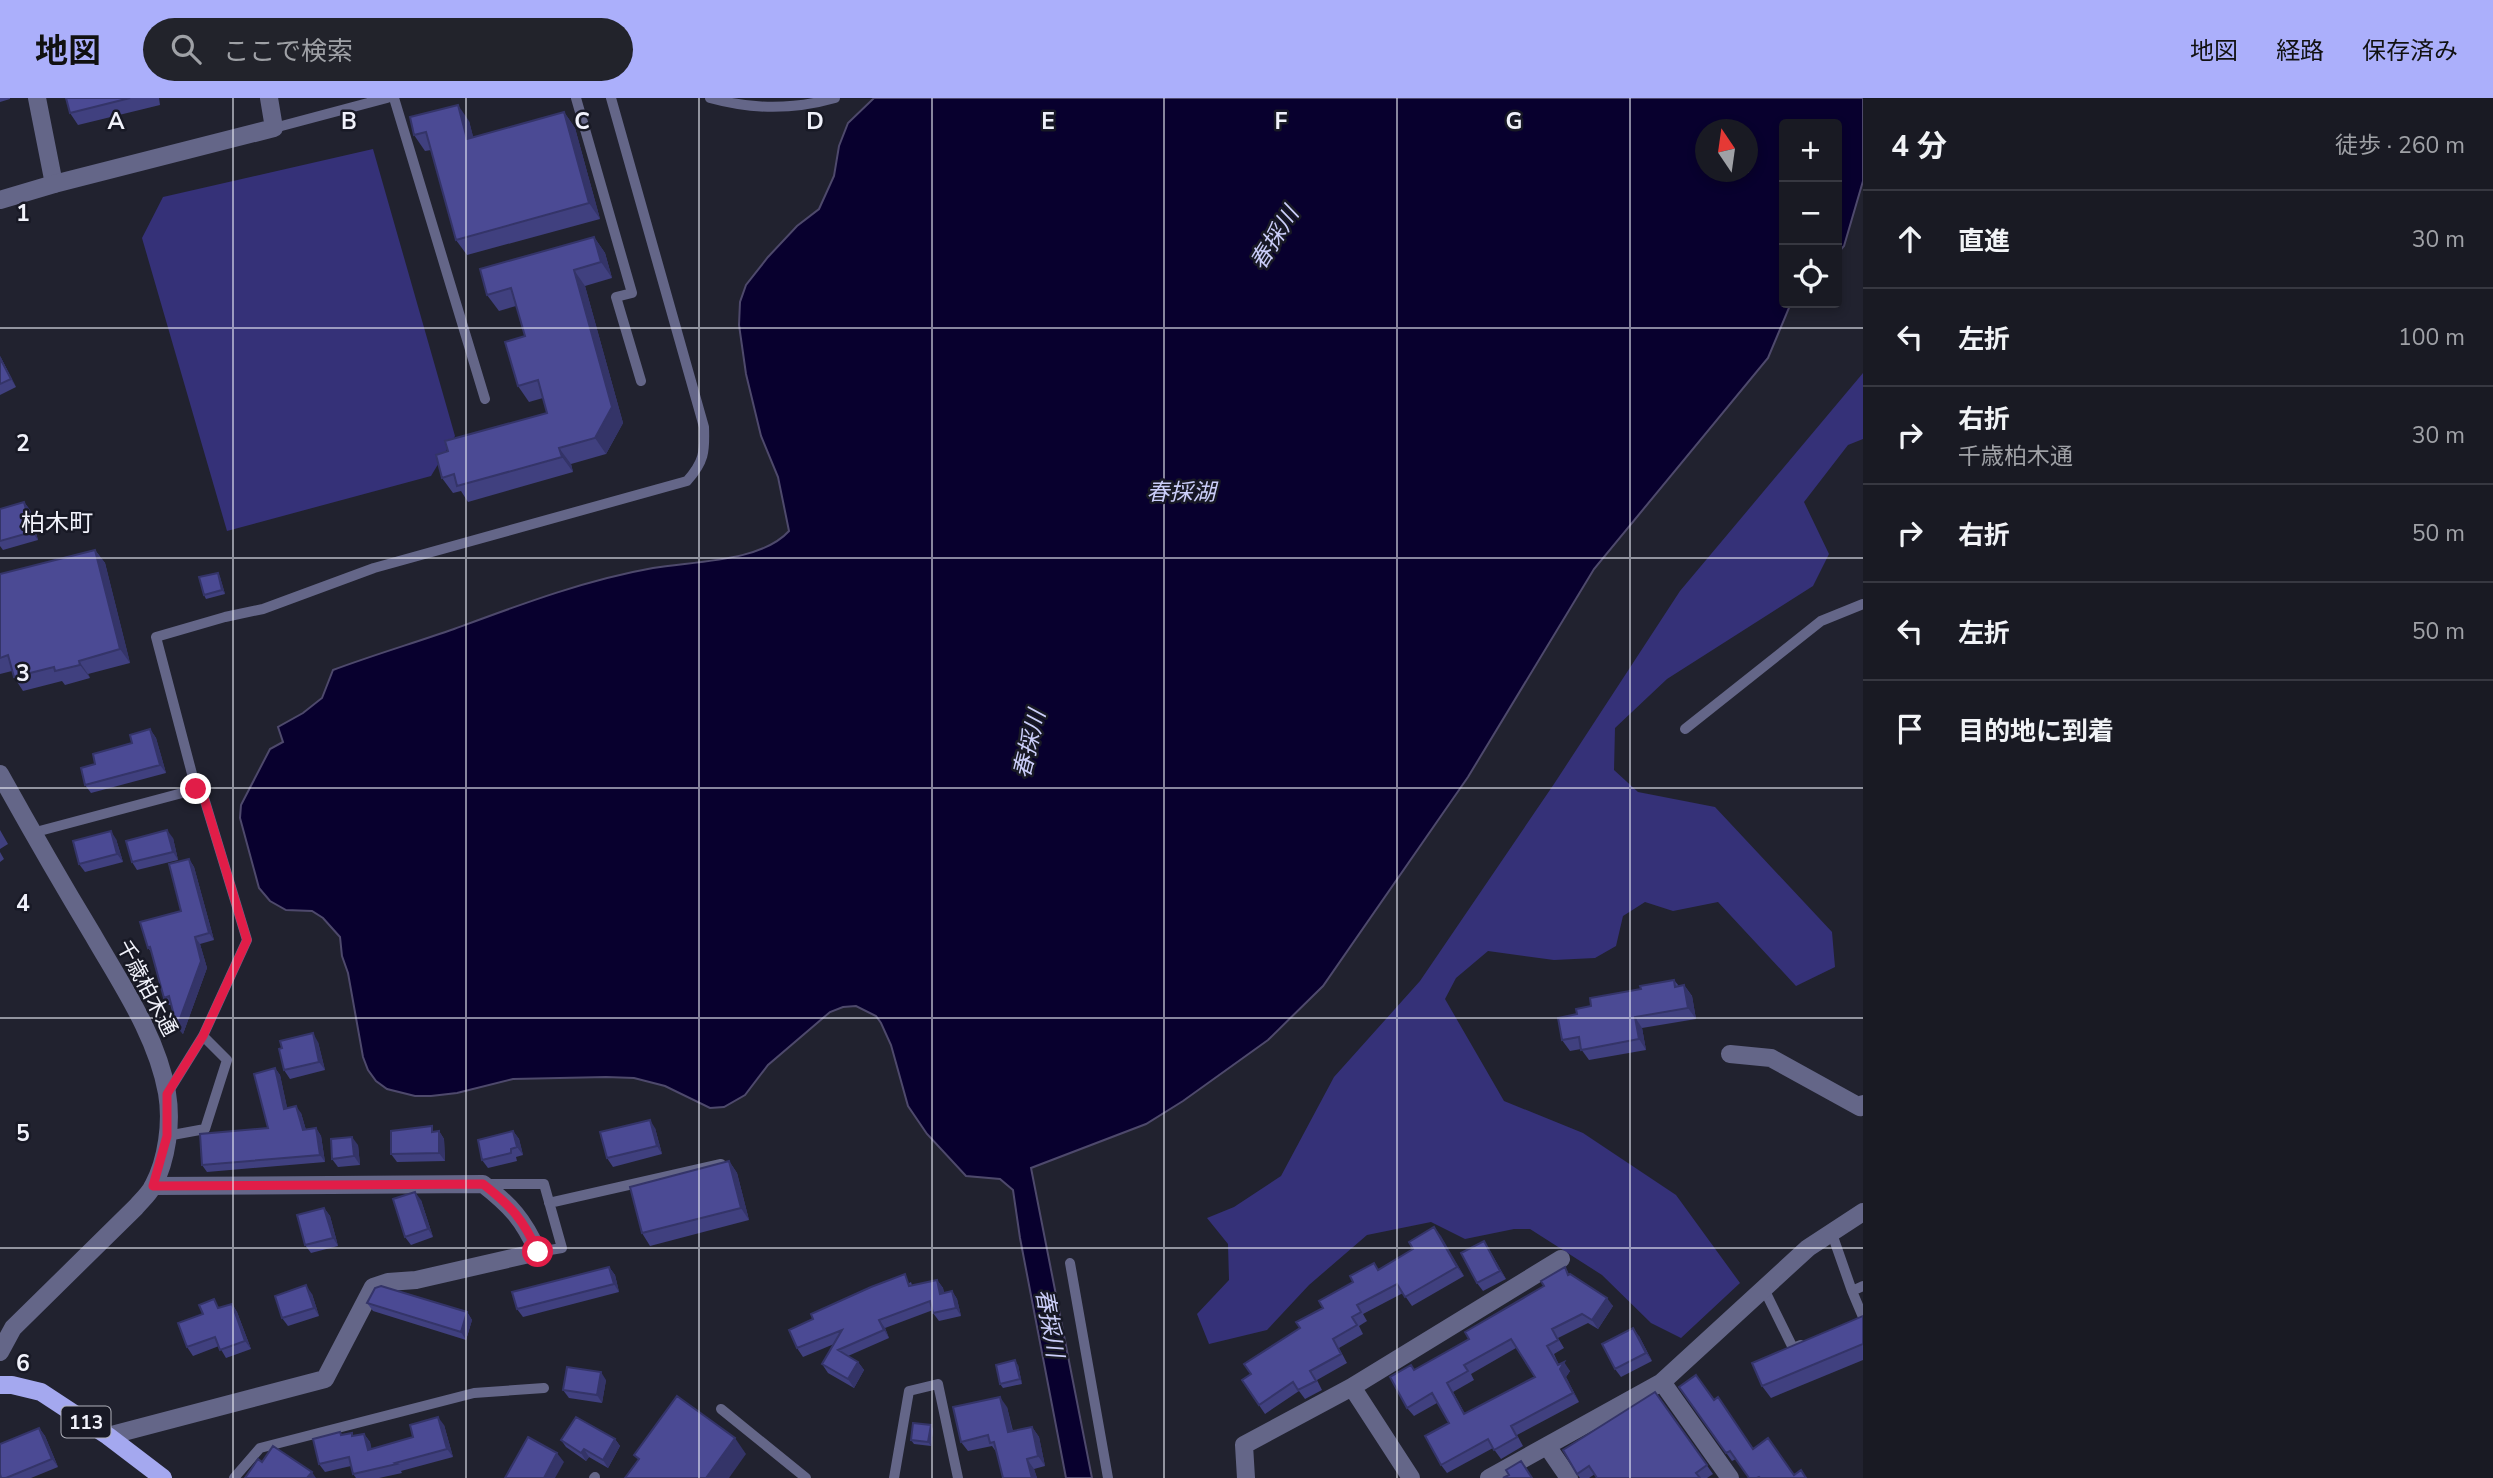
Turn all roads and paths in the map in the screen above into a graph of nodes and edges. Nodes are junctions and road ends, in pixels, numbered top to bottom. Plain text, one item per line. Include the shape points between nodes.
1 (37, 98) edge
2 (269, 98) edge
3 (387, 98) edge
4 (394, 98) edge
5 (576, 98) edge
6 (611, 98) edge
7 (710, 98) edge
8 (835, 98) edge
9 (274, 128) junction
10 (54, 184) junction
11 (0, 200) edge
12 (641, 381) dead end
13 (485, 399) dead end
14 (1863, 604) edge
15 (1685, 729) dead end
16 (0, 774) edge
17 (196, 789) junction
18 (32, 833) junction
19 (203, 1036) junction
20 (1730, 1055) dead end
21 (167, 1094) junction
22 (1863, 1104) edge
23 (167, 1136) junction
24 (721, 1164) edge
25 (483, 1184) junction
26 (153, 1186) junction
27 (549, 1203) junction
28 (1863, 1212) edge
29 (1831, 1231) junction
30 (538, 1252) junction
31 (1561, 1259) dead end
32 (1070, 1263) dead end
33 (1858, 1288) edge
34 (1764, 1289) junction
35 (1863, 1318) edge
36 (1851, 1324) edge
37 (1816, 1339) edge
38 (0, 1352) edge
39 (1662, 1382) junction
40 (0, 1385) edge
41 (1352, 1387) junction
42 (544, 1388) dead end
43 (721, 1409) dead end
44 (108, 1436) junction
45 (1547, 1446) junction
46 (163, 1478) edge
47 (234, 1478) edge
48 (806, 1478) edge
49 (894, 1478) edge
50 (958, 1478) edge
51 (1108, 1478) edge
52 (1246, 1478) edge
53 (1410, 1478) edge
54 (1489, 1478) edge
55 (1569, 1478) edge
56 (1730, 1478) edge

1 - 10 street
2 - 9 street
3 - 9 lane
4 - 13 lane
5 - 12 lane via 632,293 616,297
6 - 17 lane via 704,427 705,450 698,468 687,481 374,568 263,609 156,636
7 - 8 lane via 769,109
9 - 10 street
10 - 11 street
14 - 15 lane via 1821,621
16 - 18 street, 千歳柏木通
17 - 18 lane
17 - 19 lane via 201,788 247,940
18 - 21 street, 千歳柏木通 via 127,993 155,1052
19 - 21 lane
19 - 23 lane via 227,1060 205,1129
20 - 22 street via 1771,1058 1860,1107
21 - 23 street, 千歳柏木通
23 - 26 street, 千歳柏木通
24 - 27 lane
25 - 26 street
25 - 27 lane via 544,1184
25 - 30 street via 526,1225
26 - 38 street, 千歳柏木通 via 13,1328
27 - 30 lane via 562,1248
28 - 29 street
29 - 33 lane
29 - 34 street
30 - 44 street via 373,1287 325,1379
31 - 41 street
32 - 51 lane
33 - 35 lane
34 - 37 lane via 1793,1349
34 - 39 street
35 - 36 lane
39 - 45 street
39 - 56 street
40 - 44 main road, 113 via 41,1392
41 - 52 street via 1244,1445
41 - 53 street
42 - 47 lane via 474,1393 260,1448
43 - 48 lane
44 - 46 main road, 113
45 - 54 street
45 - 55 street
49 - 50 lane via 909,1391 938,1384

